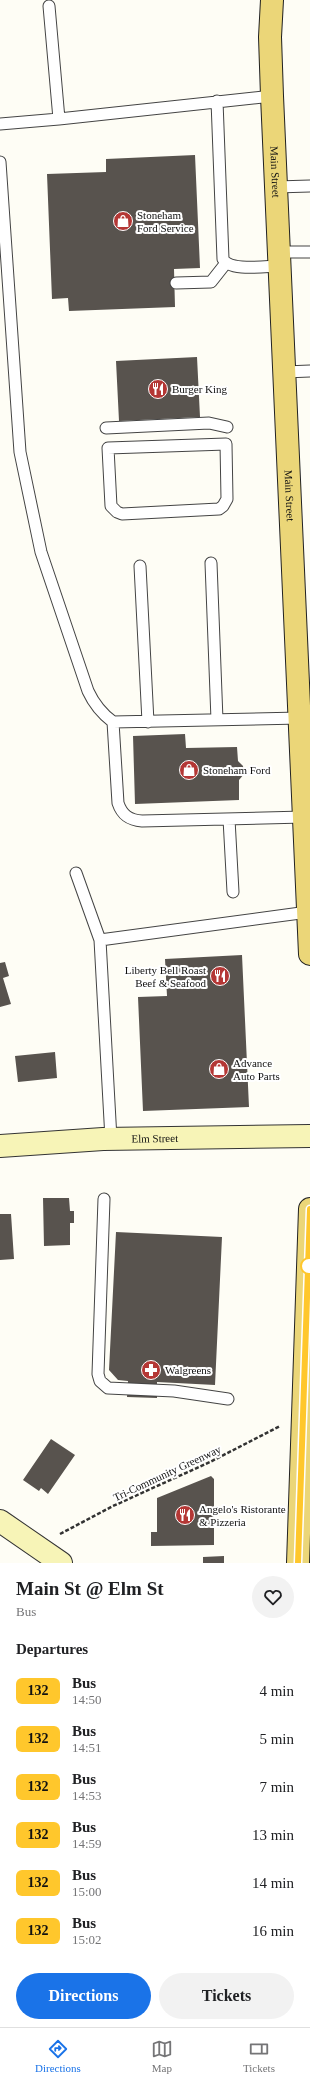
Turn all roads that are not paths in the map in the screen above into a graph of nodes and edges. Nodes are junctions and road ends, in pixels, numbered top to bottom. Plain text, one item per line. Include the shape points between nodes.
1 (263, 0) edge
2 (272, 0) edge
3 (49, 6) dead end
4 (270, 37) junction
5 (272, 96) junction
6 (217, 101) junction
7 (59, 119) junction
8 (0, 124) edge
9 (0, 162) edge
10 (310, 186) edge
11 (276, 187) junction
12 (310, 252) edge
13 (279, 259) junction
14 (226, 263) junction
15 (176, 283) dead end
16 (310, 371) edge
17 (284, 372) junction
18 (227, 427) dead end
19 (106, 428) dead end
20 (108, 448) joint
21 (210, 563) dead end
22 (140, 566) dead end
23 (304, 691) edge
24 (300, 718) junction
25 (217, 720) junction
26 (113, 722) junction
27 (148, 722) junction
28 (304, 817) junction
29 (230, 819) junction
30 (76, 873) dead end
31 (233, 892) dead end
32 (308, 912) junction
33 (100, 940) junction
34 (310, 954) edge
35 (310, 1136) edge
36 (111, 1139) junction
37 (0, 1146) edge
38 (104, 1199) dead end
39 (310, 1209) edge
40 (228, 1399) dead end
41 (0, 1521) edge
42 (61, 1563) edge
43 (298, 1563) edge

1 - 4 main road, Main Street
2 - 4 main road, Main Street
3 - 7 lane
4 - 5 main road, Main Street
5 - 6 lane
5 - 11 main road, Main Street
6 - 7 lane
6 - 14 lane via 222,254
7 - 8 lane
9 - 26 lane via 20,452 41,552 88,691 101,713
10 - 11 lane
11 - 13 main road, Main Street
12 - 13 lane
13 - 14 lane via 236,267
13 - 17 main road, Main Street
14 - 15 lane via 211,282
16 - 17 lane
17 - 23 main road, Main Street
18 - 19 lane via 209,423
20 - 20 lane via 111,504 117,512 125,514 214,510 226,501 226,444
21 - 25 lane
22 - 27 lane
23 - 24 main road, Main Street
24 - 25 lane
24 - 28 main road, Main Street
25 - 27 lane
26 - 27 lane
26 - 29 lane via 118,803 125,815 133,820 142,821
28 - 29 lane
28 - 32 main road, Main Street
29 - 31 lane
30 - 33 lane
32 - 33 lane
32 - 34 main road, Main Street
33 - 36 lane
35 - 36 main road, Elm Street
36 - 37 main road, Elm Street
38 - 40 lane via 98,1374 100,1381 111,1388 174,1391
39 - 43 main road
41 - 42 main road

